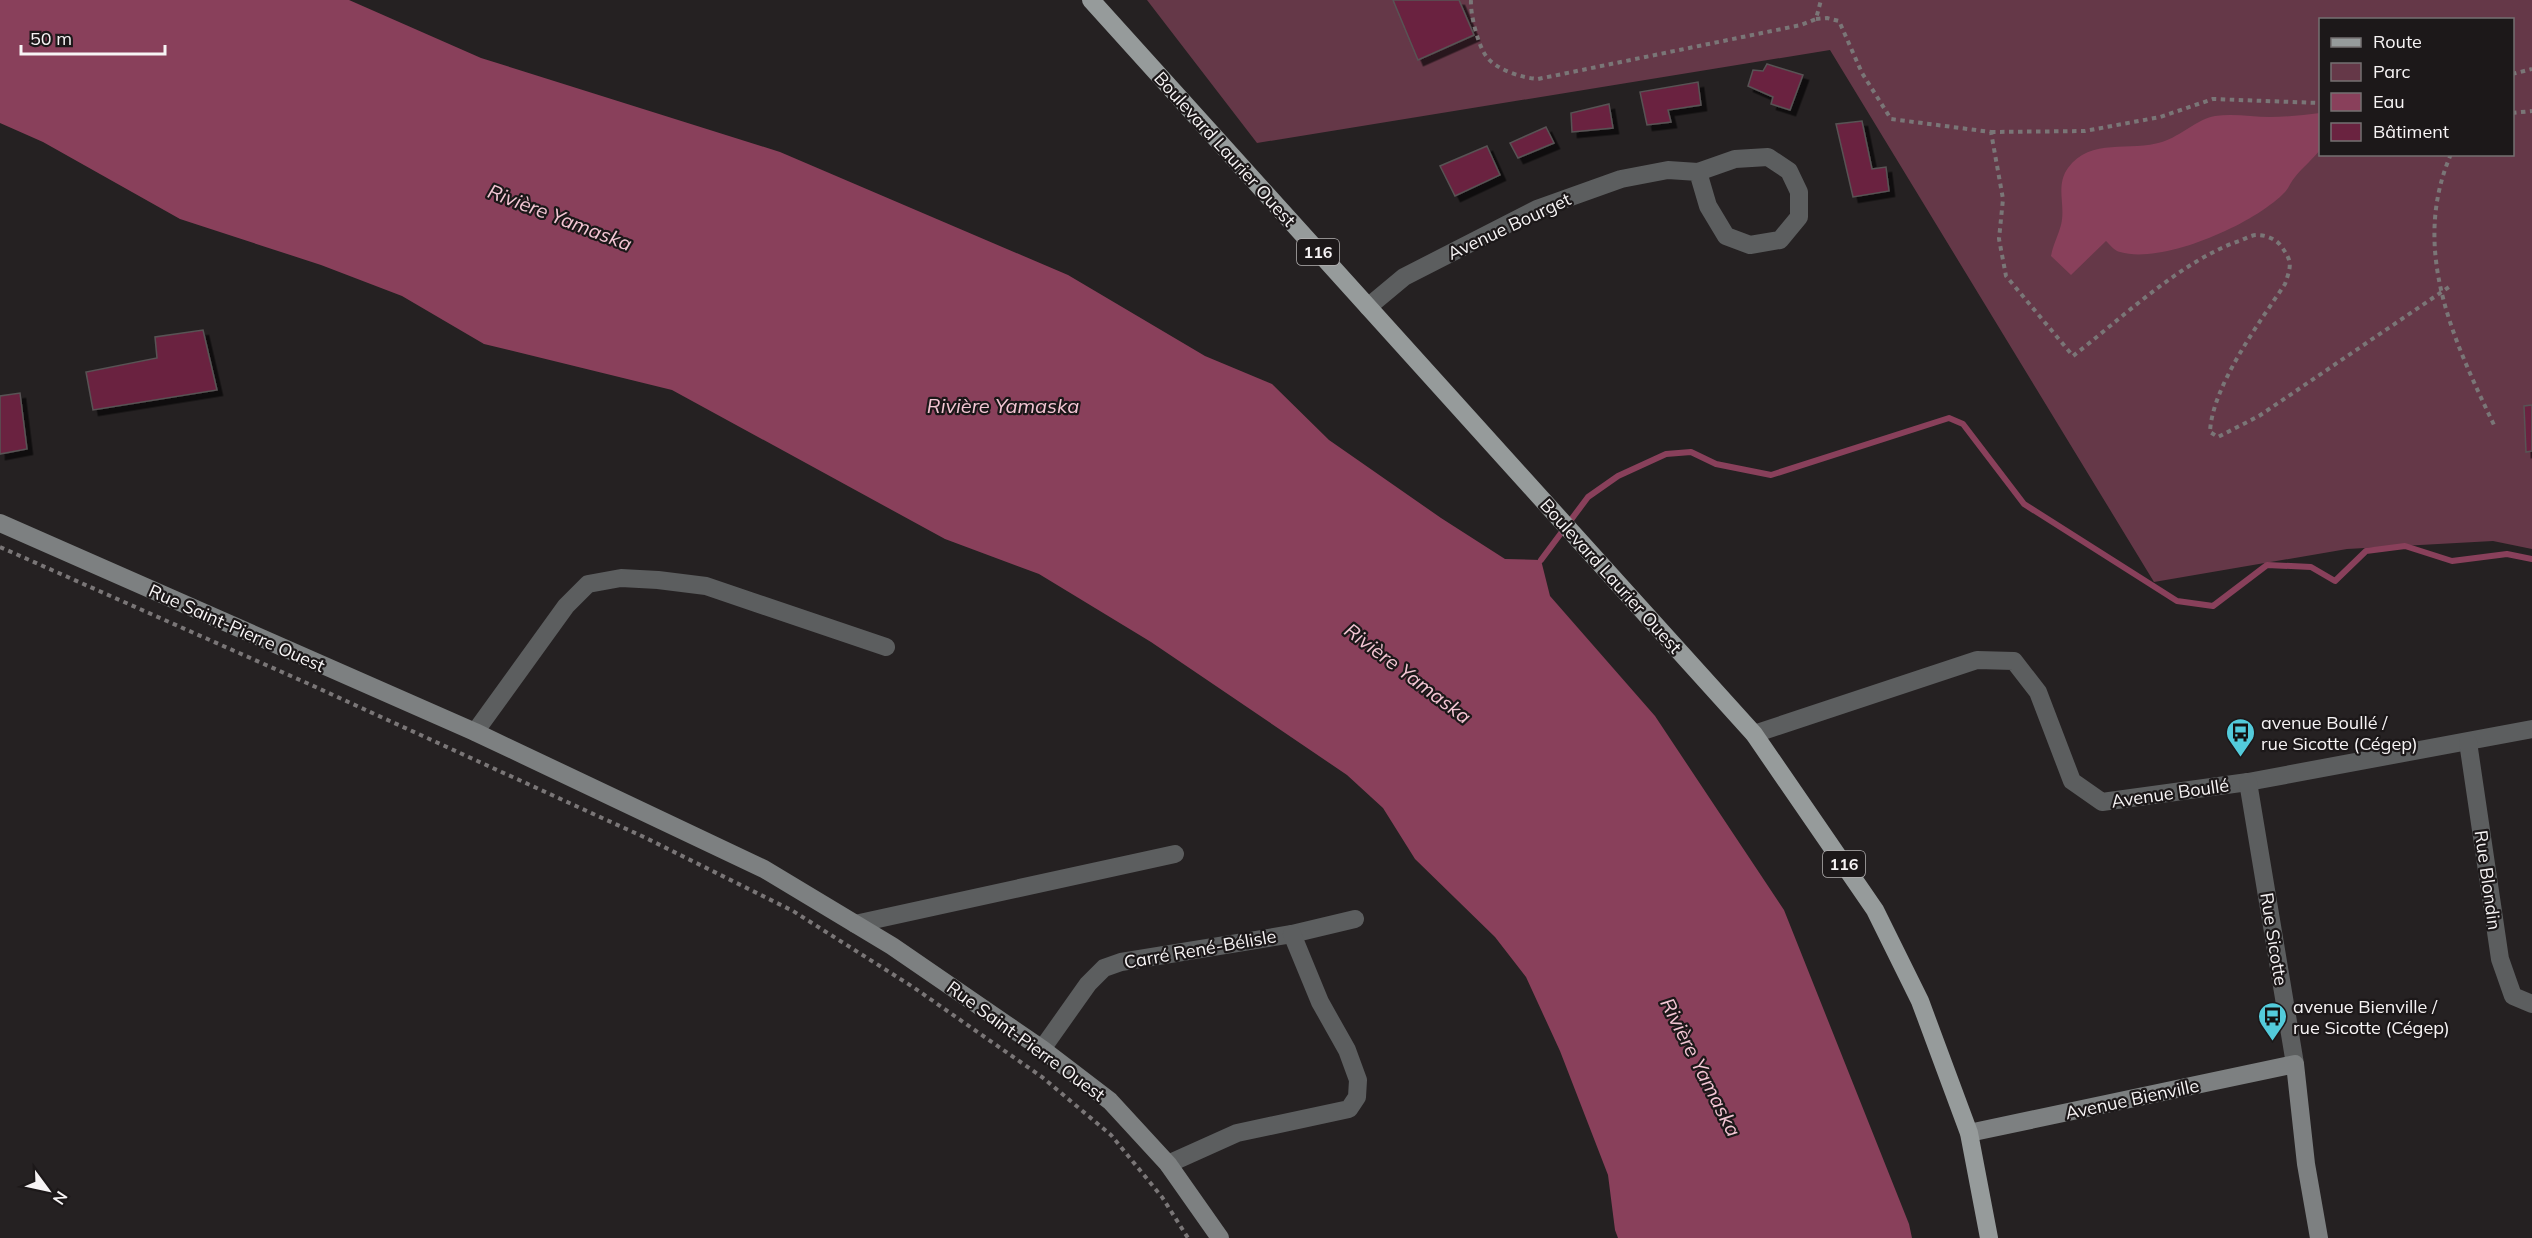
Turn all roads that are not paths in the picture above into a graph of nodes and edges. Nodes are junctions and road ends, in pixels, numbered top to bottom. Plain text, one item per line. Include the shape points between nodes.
1 (1091, 0) edge
2 (1698, 172) junction
3 (1368, 307) junction
4 (0, 523) edge
5 (886, 647) dead end
6 (2532, 729) edge
7 (475, 732) junction
8 (1755, 734) junction
9 (2468, 742) junction
10 (2248, 782) junction
11 (1175, 854) dead end
12 (1355, 919) dead end
13 (855, 924) junction
14 (1292, 934) junction
15 (2532, 1004) edge
16 (1042, 1049) junction
17 (2295, 1064) junction
18 (1970, 1133) junction
19 (1168, 1164) junction
20 (1220, 1238) edge
21 (1989, 1238) edge
22 (2319, 1238) edge

1 - 3 main road, Boulevard Laurier Ouest / 116
2 - 2 street, Avenue Bourget via 1708,206 1726,236 1750,244 1780,240 1799,217 1798,192 1789,171 1768,157 1735,159
2 - 3 street, Avenue Bourget via 1668,170 1621,179 1537,209 1404,277
3 - 8 main road, Boulevard Laurier Ouest / 116
4 - 7 street, Rue Saint-Pierre Ouest
5 - 7 street via 706,586 621,579 588,584 566,606
6 - 9 street, Avenue Boullé
7 - 13 street, Rue Saint-Pierre Ouest via 764,869
8 - 10 street, Avenue Boullé via 1977,660 2014,661 2038,692 2072,781 2102,802
8 - 18 main road, Boulevard Laurier Ouest / 116 via 1875,910 1920,1001
9 - 10 street, Avenue Boullé
9 - 15 street, Rue Blondin via 2500,959 2513,996
10 - 17 street, Rue Sicotte
11 - 13 street
12 - 14 street, Carré René-Bélisle
13 - 16 street, Rue Saint-Pierre Ouest
14 - 16 street, Carré René-Bélisle via 1120,962 1104,968
14 - 19 street, Carré René-Bélisle via 1320,1002 1347,1050 1358,1080 1357,1097 1349,1109 1237,1133
16 - 19 street, Rue Saint-Pierre Ouest via 1110,1101
17 - 18 street, Avenue Bienville
17 - 22 street, Rue Sicotte
18 - 21 main road, Boulevard Laurier Ouest / 116
19 - 20 street, Rue Saint-Pierre Ouest

